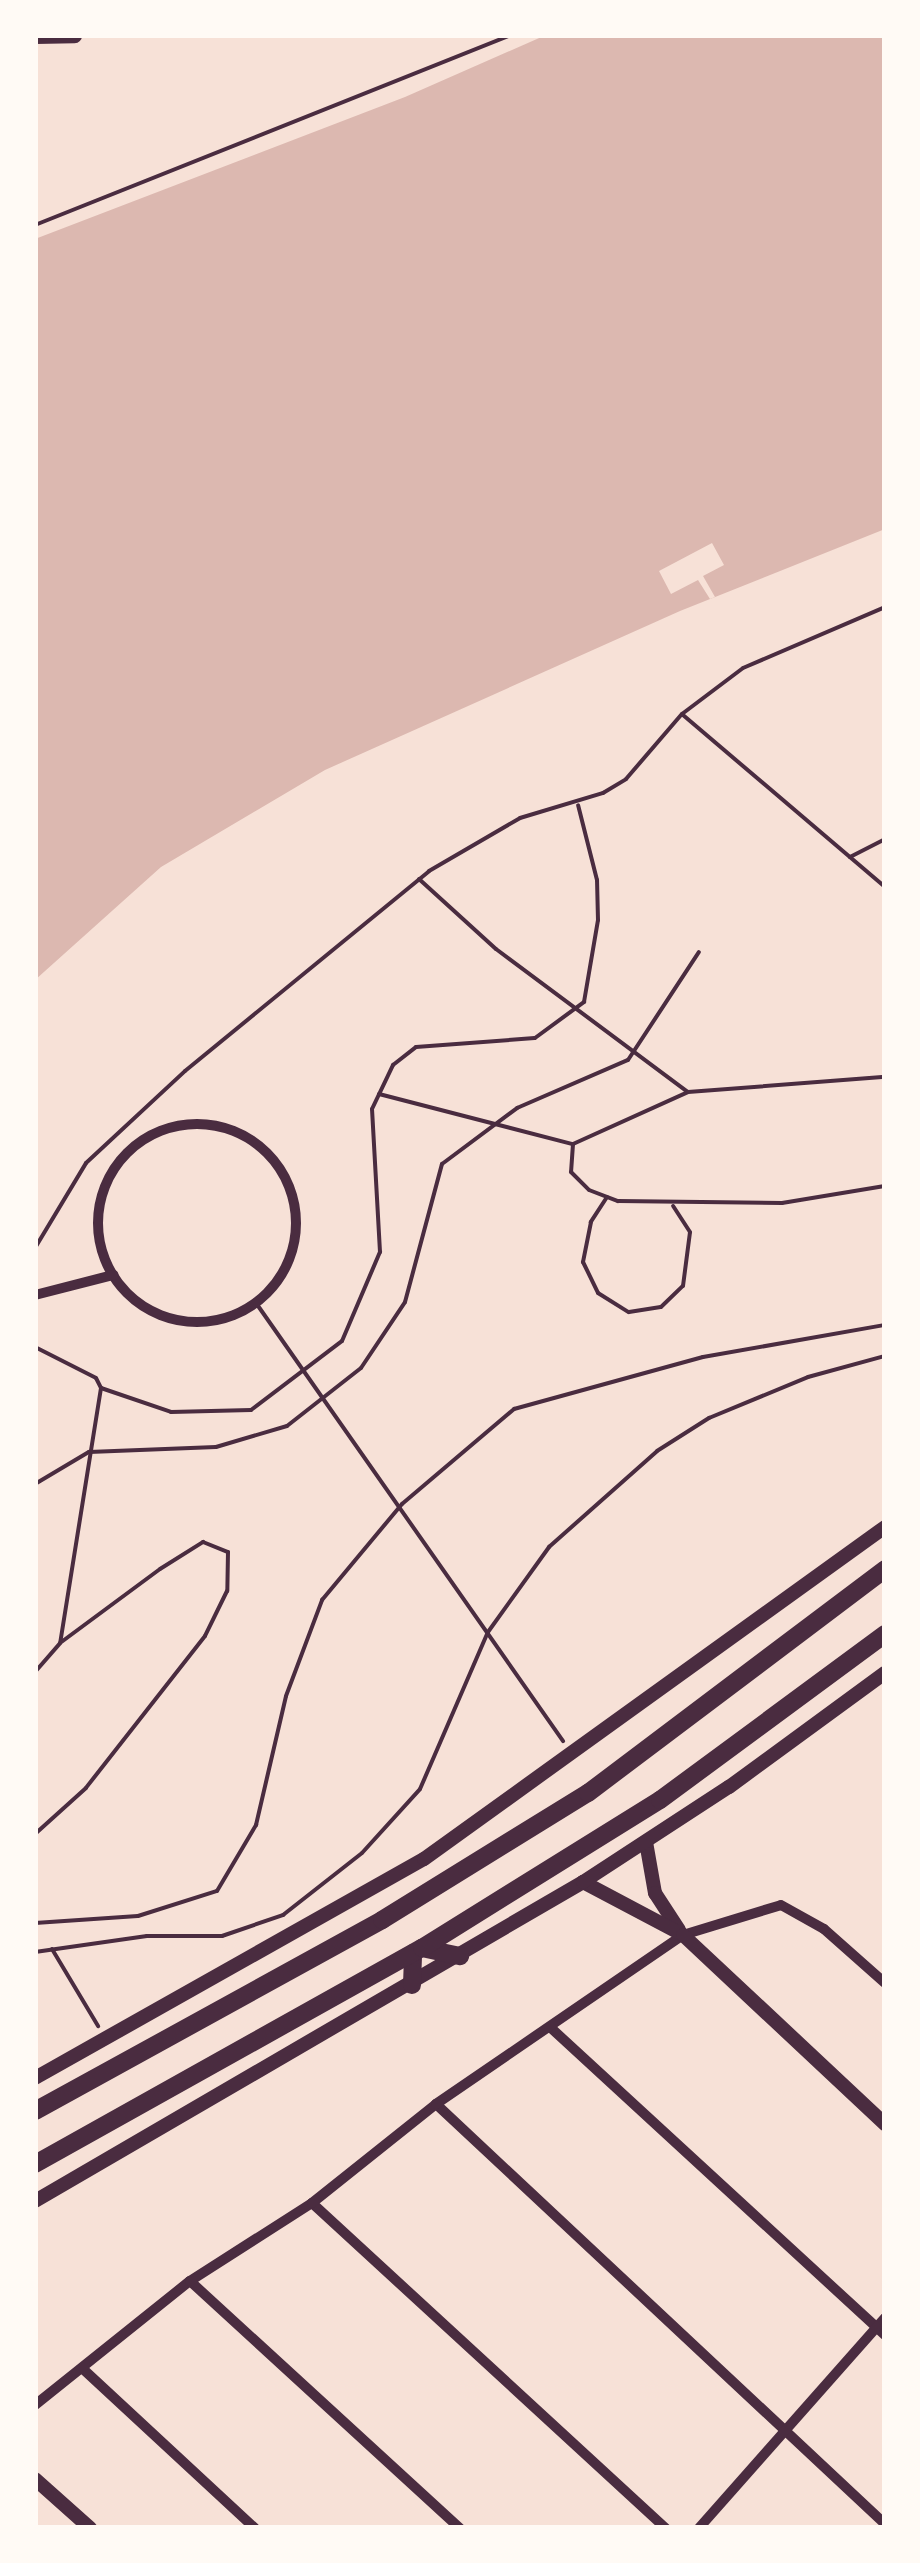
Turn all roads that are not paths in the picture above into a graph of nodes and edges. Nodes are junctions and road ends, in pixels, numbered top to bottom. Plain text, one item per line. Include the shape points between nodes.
1 (74, 35) edge
2 (35, 36) edge
3 (113, 1275) junction
4 (35, 1295) edge
5 (885, 1527) edge
6 (885, 1569) edge
7 (885, 1634) edge
8 (885, 1673) edge
9 (646, 1842) junction
10 (583, 1882) junction
11 (682, 1935) junction
12 (418, 1950) junction
13 (460, 1956) junction
14 (885, 1983) edge
15 (412, 1985) junction
16 (551, 2028) junction
17 (35, 2078) edge
18 (436, 2104) junction
19 (35, 2111) edge
20 (885, 2124) edge
21 (35, 2164) edge
22 (35, 2202) edge
23 (312, 2203) junction
24 (190, 2281) junction
25 (882, 2327) edge
26 (82, 2370) junction
27 (35, 2405) edge
28 (782, 2434) junction
29 (35, 2479) edge
30 (885, 2524) edge
31 (90, 2528) edge
32 (255, 2528) edge
33 (460, 2528) edge
34 (666, 2528) edge
35 (699, 2528) edge

1 - 2 main road
3 - 3 street via 98,1216 120,1160 171,1127 202,1124 258,1145 292,1194 292,1254 256,1302 227,1318 195,1322 148,1308
3 - 4 street
5 - 17 street via 424,1859
6 - 19 main road via 588,1793 382,1920
7 - 12 main road via 660,1800
8 - 9 street
9 - 10 street
9 - 11 street via 655,1893
10 - 11 street
10 - 13 street
11 - 14 street via 781,1904 824,1928
11 - 16 street
11 - 20 street
12 - 13 main road
12 - 15 main road
12 - 21 main road
13 - 15 street
15 - 22 street
16 - 18 street
16 - 25 street
18 - 23 street
18 - 28 street
23 - 24 street
23 - 34 street
24 - 26 street
24 - 33 street
25 - 28 street
26 - 27 street
26 - 32 street
28 - 30 street
28 - 35 street
29 - 31 street

